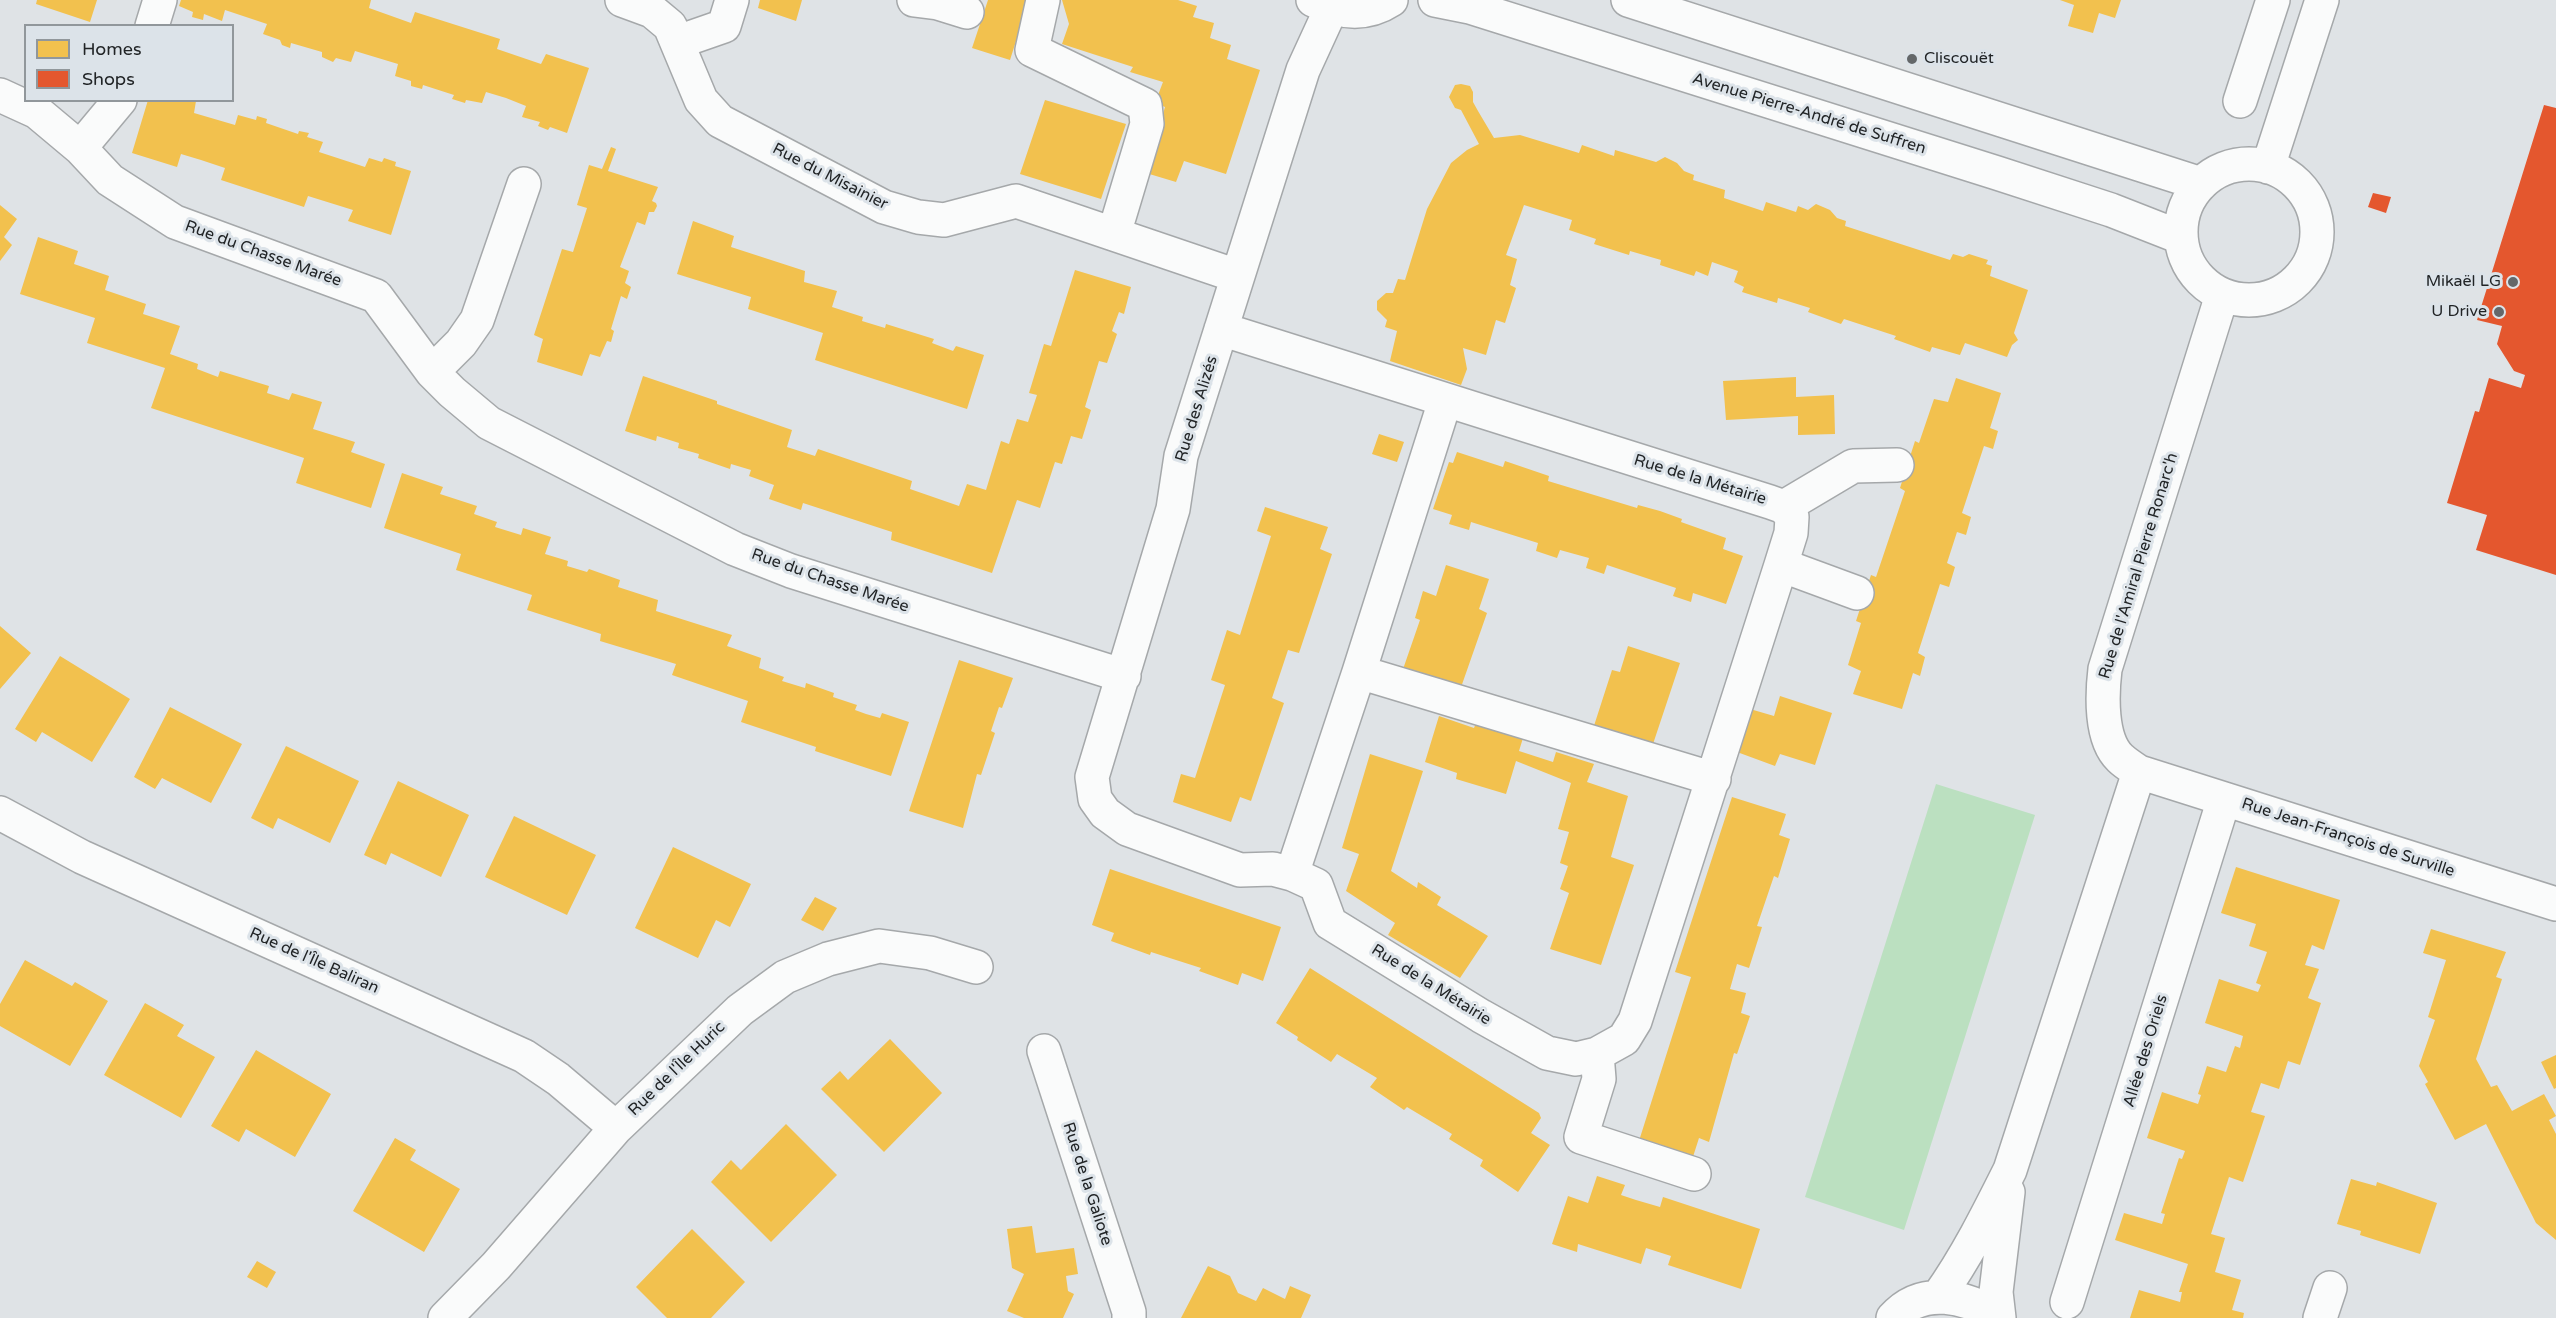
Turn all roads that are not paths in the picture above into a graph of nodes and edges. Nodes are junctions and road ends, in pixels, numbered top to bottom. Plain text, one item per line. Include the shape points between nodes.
1 (160, 0) edge
2 (622, 0) edge
3 (732, 0) edge
4 (914, 0) edge
5 (1043, 0) edge
6 (1391, 0) edge
7 (1435, 0) edge
8 (1628, 0) edge
9 (2273, 0) edge
10 (2322, 0) edge
11 (1322, 4) edge
12 (967, 12) dead end
13 (153, 24) edge
14 (678, 42) junction
15 (0, 95) edge
16 (2241, 101) dead end
17 (118, 102) edge
18 (80, 148) junction
19 (2268, 166) junction
20 (524, 184) dead end
21 (2201, 184) junction
22 (1114, 234) junction
23 (2180, 237) junction
24 (1237, 276) junction
25 (2222, 295) junction
26 (1221, 330) junction
27 (432, 372) junction
28 (1445, 400) junction
29 (1897, 465) dead end
30 (1784, 507) junction
31 (1781, 565) junction
32 (1857, 593) dead end
33 (1359, 672) junction
34 (1124, 676) junction
35 (2139, 772) junction
36 (1714, 778) junction
37 (2224, 799) junction
38 (0, 813) edge
39 (1105, 813) joint
40 (1292, 874) junction
41 (2556, 904) edge
42 (976, 967) dead end
43 (1044, 1050) dead end
44 (1597, 1054) junction
45 (616, 1128) junction
46 (2010, 1170) junction
47 (1694, 1174) dead end
48 (2330, 1288) dead end
49 (1938, 1297) junction
50 (2067, 1302) dead end
51 (445, 1318) edge
52 (1129, 1318) edge
53 (1893, 1318) edge
54 (1999, 1318) edge
55 (2320, 1318) edge

1 - 13 street
2 - 14 street, Rue du Misainier via 652,11 669,26
3 - 14 street via 724,26
4 - 12 street
5 - 22 street via 1032,50 1145,105 1147,124
6 - 11 street via 1356,13
7 - 23 street, Avenue Pierre-André de Suffren via 1470,7 1997,173
8 - 21 street
9 - 16 street
10 - 19 street
11 - 24 street, Rue des Alizés
14 - 22 street, Rue du Misainier via 701,99 720,121 884,207 944,220 1016,201
15 - 18 street, Rue du Chasse Marée via 37,112
17 - 18 street
18 - 27 street, Rue du Chasse Marée via 110,180 175,222 376,296
19 - 21 street via 2232,166
19 - 25 street via 2288,176 2304,192 2314,212 2317,234 2313,256 2302,274 2285,289 2266,298 2244,300
20 - 27 street via 477,320 462,343
21 - 23 street via 2185,208
22 - 24 street, Rue du Misainier
23 - 25 street via 2194,273
24 - 26 street, Rue des Alizés
25 - 35 street, Rue de l'Amiral Pierre Ronarc'h via 2105,669 2102,701 2107,732 2118,756
26 - 28 street, Rue de la Métairie
26 - 34 street, Rue des Alizés via 1181,456 1173,509
27 - 34 street, Rue du Chasse Marée via 489,423 735,549 791,571
28 - 30 street, Rue de la Métairie
28 - 33 street
29 - 30 street via 1853,466
30 - 31 street, Rue de la Métairie via 1792,517
31 - 32 street
31 - 36 street, Rue de la Métairie
33 - 36 street
33 - 40 street
34 - 39 street, Rue des Alizés via 1092,777 1095,799
35 - 37 street, Rue Jean-François de Surville
35 - 46 street
36 - 44 street, Rue de la Métairie via 1635,1021 1624,1039
37 - 41 street, Rue Jean-François de Surville
37 - 50 street, Allée des Oriels
38 - 45 street, Rue de l'Île Baliran via 82,857 524,1056
39 - 40 street, Rue de la Métairie via 1127,830 1240,870 1273,869
40 - 44 street, Rue de la Métairie via 1316,885 1330,923 1481,1016 1547,1053 1576,1059
42 - 45 street, Rue de l'Île Huric via 930,953 879,946 828,959 785,977 723,1025
43 - 52 street, Rue de la Galiote
44 - 47 street via 1599,1080 1581,1137
45 - 51 street, Rue de l'Île Huric via 496,1266
46 - 49 street
46 - 54 street via 1996,1292
48 - 55 street
49 - 53 street via 1916,1303
49 - 54 street via 1982,1305

